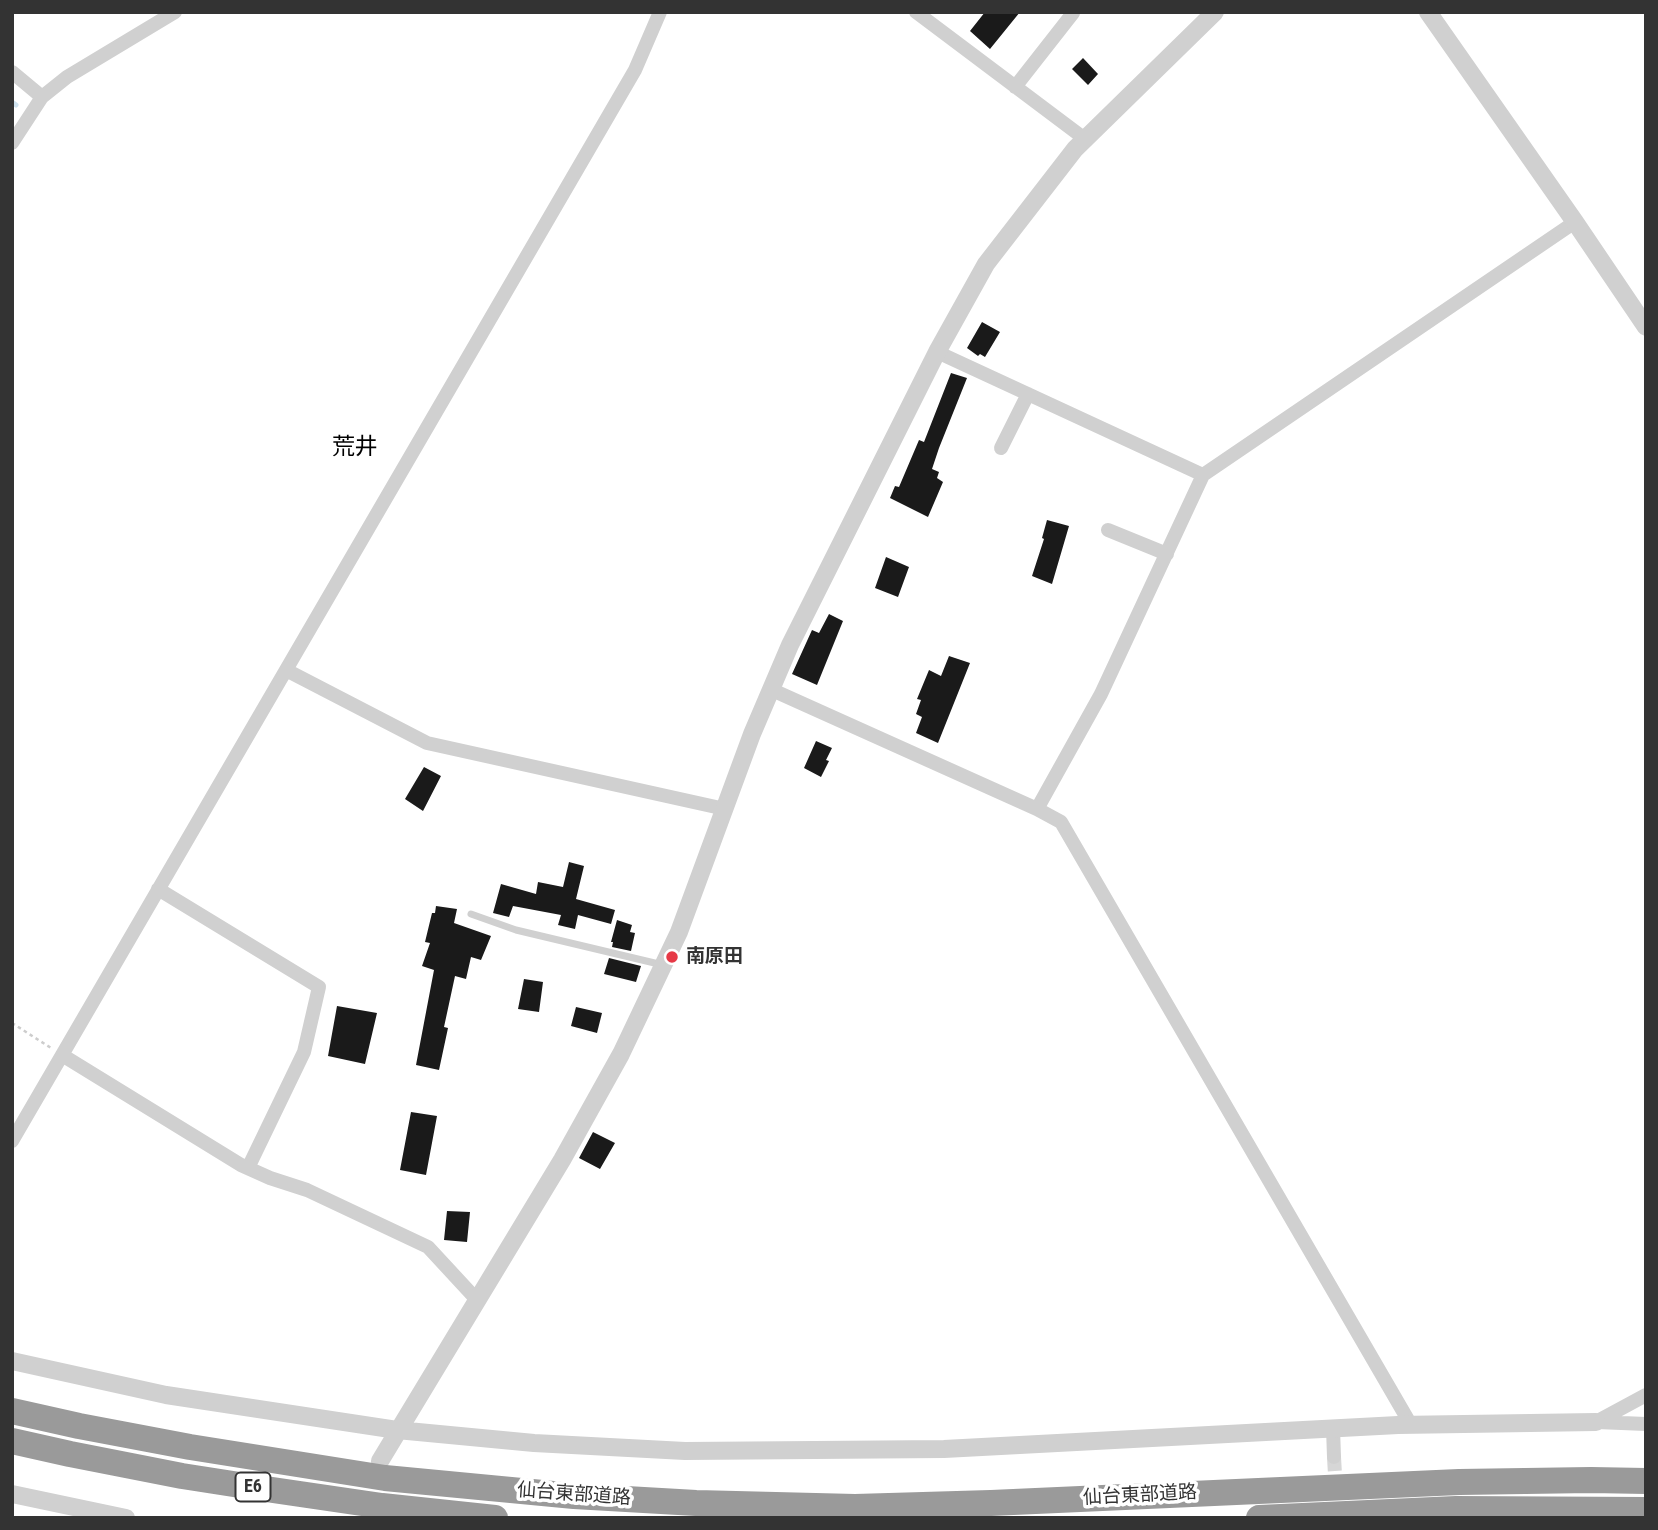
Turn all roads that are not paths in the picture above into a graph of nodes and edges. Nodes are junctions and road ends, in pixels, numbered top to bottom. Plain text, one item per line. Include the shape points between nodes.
1 (175, 12) edge
2 (660, 12) edge
3 (916, 12) edge
4 (1215, 12) edge
5 (1428, 12) edge
6 (1073, 13) edge
7 (12, 72) edge
8 (1015, 87) junction
9 (42, 97) junction
10 (1085, 139) junction
11 (12, 143) edge
12 (1575, 222) junction
13 (1646, 327) edge
14 (937, 352) junction
15 (1028, 394) junction
16 (1001, 447) dead end
17 (1203, 475) junction
18 (1108, 530) dead end
19 (1167, 554) junction
20 (286, 670) junction
21 (770, 689) junction
22 (725, 809) junction
23 (1037, 809) junction
24 (159, 889) junction
25 (471, 914) dead end
26 (664, 965) junction
27 (62, 1055) junction
28 (12, 1141) edge
29 (248, 1168) junction
30 (477, 1300) junction
31 (12, 1362) edge
32 (1646, 1395) edge
33 (12, 1411) edge
34 (1596, 1422) junction
35 (1646, 1424) edge
36 (1411, 1425) junction
37 (1332, 1428) junction
38 (397, 1430) junction
39 (12, 1441) edge
40 (1334, 1457) tunnel mouth
41 (380, 1461) dead end
42 (1646, 1481) edge
43 (12, 1494) edge
44 (1646, 1510) edge
45 (127, 1518) edge
46 (495, 1518) edge
47 (1259, 1518) edge

1 - 9 street via 67,76
2 - 20 street via 635,70
3 - 8 street
4 - 10 street
5 - 12 street
6 - 8 street
7 - 9 street
8 - 10 street
9 - 11 street
10 - 14 street via 986,264
12 - 13 street
12 - 17 street
14 - 15 street
14 - 21 street
15 - 16 street
15 - 17 street
17 - 19 street
18 - 19 street
19 - 23 street via 1101,694
20 - 22 street via 427,743
20 - 24 street
21 - 22 street
21 - 23 street
22 - 26 street
23 - 36 street via 1061,822
24 - 27 street
24 - 29 street via 319,987 304,1052
25 - 26 lane via 516,930
26 - 30 street via 592,1110
27 - 28 street
27 - 29 street
29 - 30 street via 307,1190 428,1247
30 - 38 street
31 - 38 street via 166,1395
32 - 34 street
33 - 42 highway, 仙台東部道路 / E6 via 190,1447 386,1478 696,1503 855,1507 1459,1482
34 - 35 street
34 - 36 street
36 - 37 street
37 - 38 street via 944,1449 698,1451
37 - 40 street
38 - 41 street
39 - 46 highway, 仙台東部道路 / E6 via 221,1482
43 - 45 street
44 - 47 highway via 1456,1509

